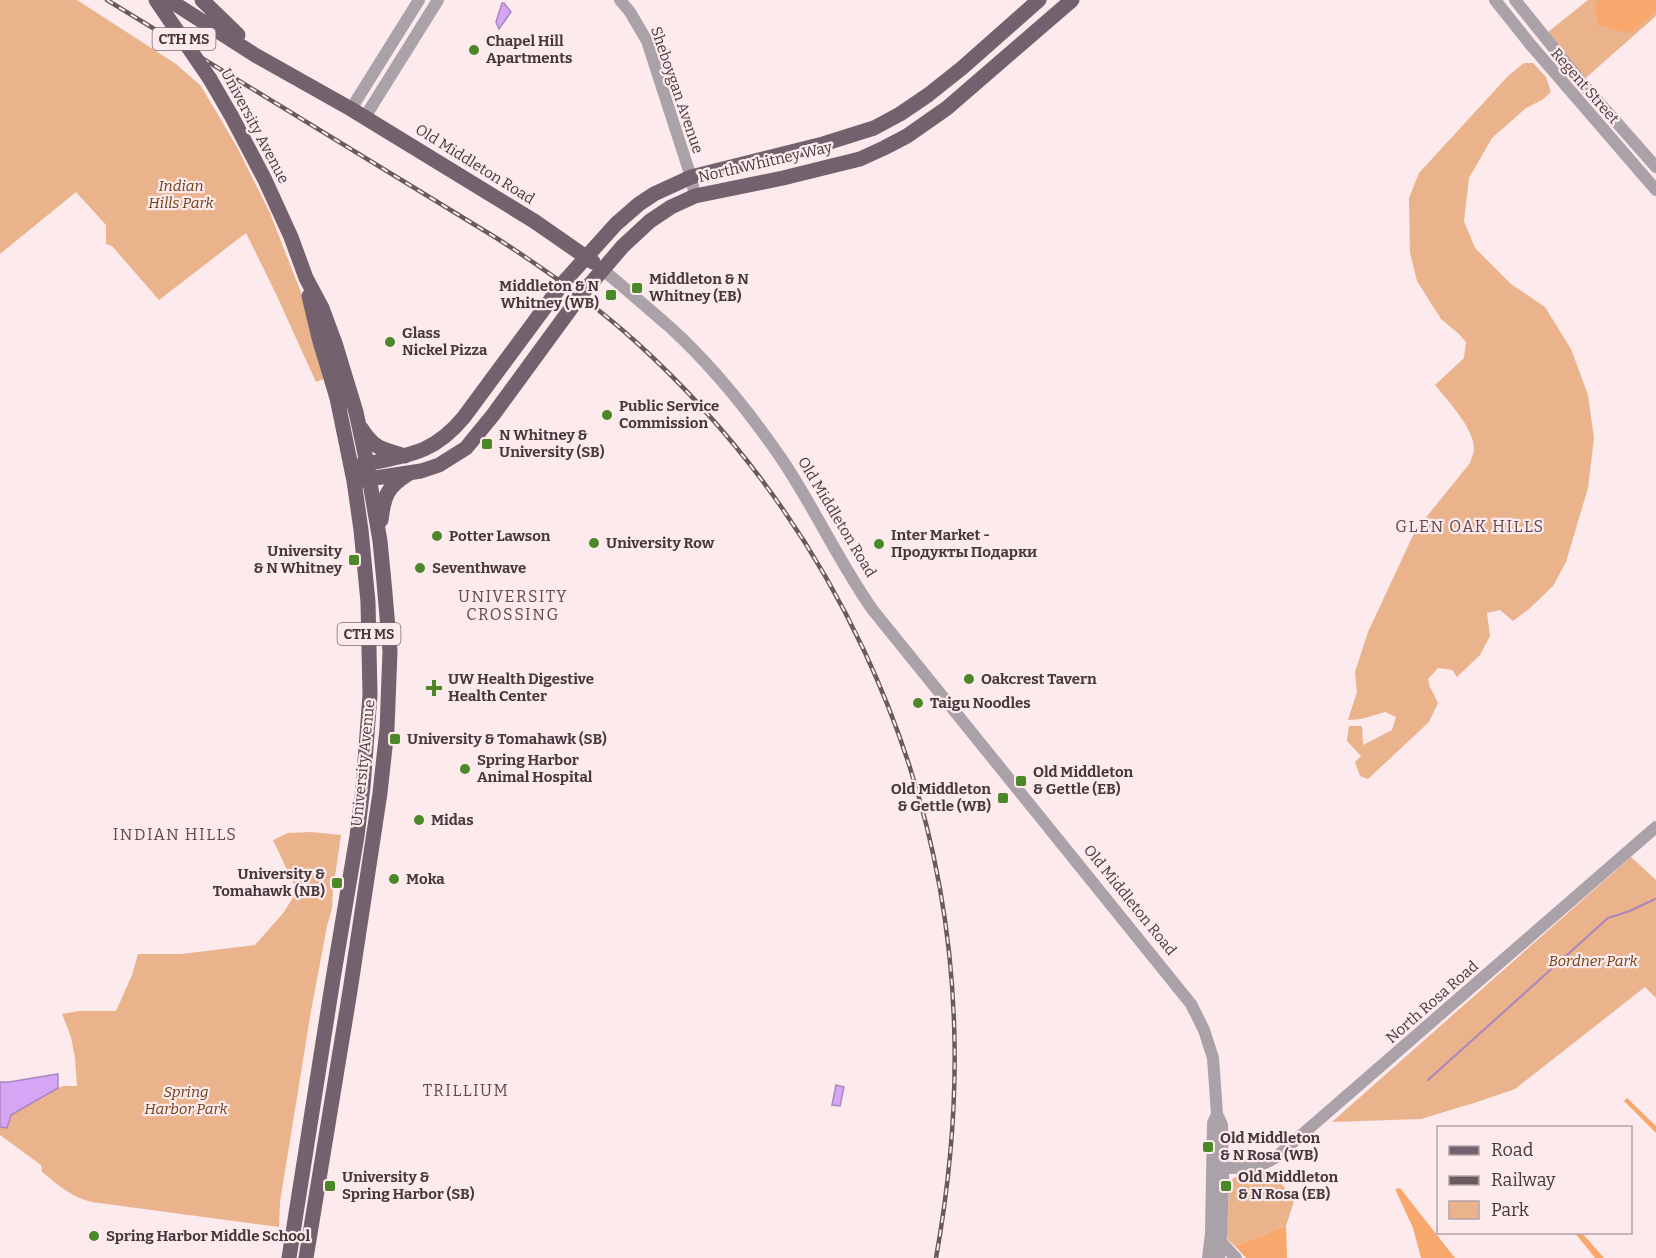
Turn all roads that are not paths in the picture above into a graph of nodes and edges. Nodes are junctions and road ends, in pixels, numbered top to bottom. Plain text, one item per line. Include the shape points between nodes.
1 (156, 0) edge
2 (168, 0) edge
3 (202, 0) edge
4 (418, 0) edge
5 (438, 0) edge
6 (620, 0) edge
7 (1039, 0) edge
8 (1072, 0) edge
9 (1495, 0) edge
10 (1515, 0) edge
11 (280, 69) junction
12 (351, 109) junction
13 (365, 117) junction
14 (1656, 167) edge
15 (692, 177) junction
16 (1656, 190) edge
17 (695, 196) junction
18 (586, 256) junction
19 (603, 270) junction
20 (306, 278) junction
21 (359, 424) junction
22 (405, 456) junction
23 (368, 471) junction
24 (411, 472) junction
25 (353, 474) junction
26 (361, 530) junction
27 (380, 541) junction
28 (387, 625) junction
29 (370, 695) junction
30 (367, 737) junction
31 (380, 793) junction
32 (1656, 827) edge
33 (351, 874) junction
34 (358, 942) junction
35 (1218, 1168) junction
36 (1217, 1253) edge
37 (289, 1258) edge
38 (306, 1258) edge
39 (1236, 1258) edge

1 - 20 main road, University Avenue / CTH MS, bridge via 237,127 275,202
2 - 11 main road
3 - 11 main road
4 - 12 street
5 - 13 street
6 - 15 street, Sheboygan Avenue via 646,41
7 - 15 main road, North Whitney Way via 928,95 874,128
8 - 17 main road, North Whitney Way via 947,108 884,148 860,159
9 - 16 street, Regent Street
10 - 14 street, Regent Street
11 - 12 main road, Old Middleton Road
12 - 13 main road, Old Middleton Road
13 - 18 main road, Old Middleton Road
15 - 17 street, Sheboygan Avenue
15 - 18 main road, North Whitney Way via 639,204
17 - 19 main road, North Whitney Way via 671,207 635,233
18 - 19 main road, Old Middleton Road
18 - 22 main road, North Whitney Way via 451,433
19 - 24 main road, North Whitney Way via 476,438 439,465
19 - 35 street, Old Middleton Road via 680,337 746,410 795,480 872,609 1181,991 1209,1044 1217,1114 1222,1125
20 - 21 main road, University Avenue / CTH MS via 333,335
20 - 25 main road, University Avenue / CTH MS
21 - 22 main road via 377,447
21 - 23 main road, University Avenue / CTH MS
22 - 23 main road, North Whitney Way
23 - 24 main road, North Whitney Way
23 - 25 main road, North Whitney Way
23 - 27 main road, University Avenue / CTH MS
24 - 27 main road via 387,492
25 - 26 main road, University Avenue / CTH MS
26 - 28 main road via 369,547 377,613
26 - 29 main road, University Avenue / CTH MS via 368,602
27 - 28 main road, University Avenue / CTH MS
28 - 29 main road via 381,631
28 - 31 main road, University Avenue / CTH MS via 389,696
29 - 30 main road, University Avenue / CTH MS
30 - 31 main road via 377,741 380,749
30 - 33 main road, University Avenue / CTH MS
31 - 34 main road, University Avenue / CTH MS
32 - 35 street, North Rosa Road via 1275,1158 1256,1166
33 - 34 main road via 351,931
33 - 37 main road, University Avenue / CTH MS
34 - 38 main road, University Avenue / CTH MS
35 - 36 street, Old Middleton Road
36 - 39 street

